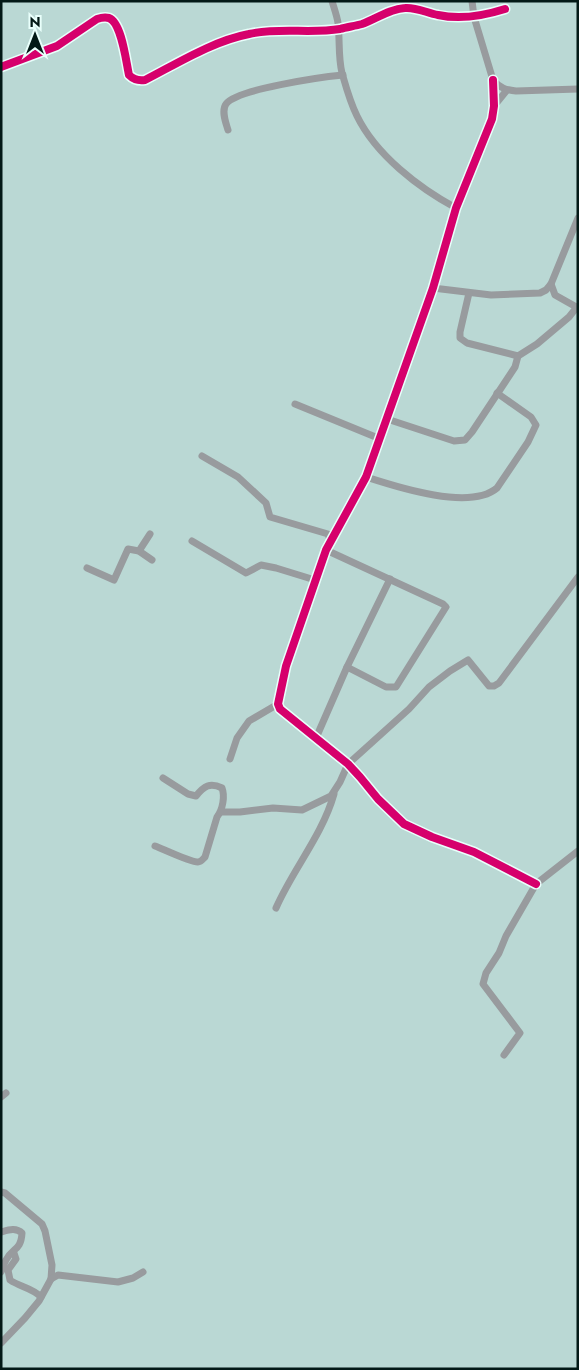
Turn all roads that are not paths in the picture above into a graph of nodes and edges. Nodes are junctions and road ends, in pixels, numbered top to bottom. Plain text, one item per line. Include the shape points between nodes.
1 (332, 1) edge
2 (414, 1) edge
3 (472, 1) edge
4 (418, 9) junction
5 (505, 9) dead end
6 (474, 17) junction
7 (338, 29) junction
8 (1, 68) edge
9 (342, 74) junction
10 (493, 80) junction
11 (578, 89) edge
12 (507, 90) junction
13 (494, 106) junction
14 (228, 130) dead end
15 (456, 208) junction
16 (578, 218) edge
17 (551, 284) junction
18 (433, 288) junction
19 (469, 293) junction
20 (577, 307) edge
21 (518, 356) junction
22 (497, 394) junction
23 (295, 404) dead end
24 (387, 419) junction
25 (378, 438) junction
26 (202, 456) dead end
27 (366, 477) junction
28 (150, 534) dead end
29 (330, 540) junction
30 (192, 541) dead end
31 (326, 550) junction
32 (138, 551) junction
33 (152, 560) dead end
34 (87, 568) dead end
35 (578, 577) edge
36 (390, 579) junction
37 (315, 580) junction
38 (347, 667) junction
39 (278, 704) junction
40 (316, 738) junction
41 (230, 759) dead end
42 (348, 764) junction
43 (163, 778) dead end
44 (334, 794) junction
45 (221, 812) junction
46 (155, 846) dead end
47 (578, 851) edge
48 (536, 884) junction
49 (276, 908) dead end
50 (504, 1055) dead end
51 (1, 1192) edge
52 (1, 1232) edge
53 (14, 1253) junction
54 (1, 1272) edge
55 (143, 1272) dead end
56 (50, 1280) junction
57 (41, 1297) junction
58 (1, 1342) edge

1 - 7 street
2 - 4 street
3 - 6 street
4 - 6 street via 438,15
4 - 7 street via 394,10 362,24
5 - 6 street
6 - 10 street
7 - 8 street via 249,34 194,55 146,80 137,80 129,75 115,22 103,17 58,46
7 - 9 street
9 - 14 street via 298,81 232,98 224,109
9 - 15 street via 357,118 378,145 404,172
10 - 12 street
10 - 13 street
11 - 12 street
12 - 13 street
13 - 15 street via 485,139
15 - 18 street
16 - 17 street
17 - 19 street via 540,292
17 - 20 street via 555,295
18 - 19 street
18 - 24 street
19 - 21 street via 460,338 467,343
20 - 21 street via 537,344
21 - 22 street via 515,367
22 - 24 street via 472,432 459,442
22 - 27 street via 531,417 536,426 498,488 492,492 470,498 427,494
23 - 25 street
24 - 25 street
25 - 27 street
26 - 29 street via 238,477 266,503 270,517 328,534
27 - 29 street
28 - 32 street
29 - 31 street
30 - 37 street via 246,572 261,565
31 - 36 street
31 - 37 street
32 - 33 street
32 - 34 street via 128,549 114,580
35 - 42 street via 499,683 489,686 472,663 466,661 429,687
36 - 38 street
36 - 38 street via 443,604 445,611 396,687 386,687
37 - 39 street via 286,666
38 - 40 street
39 - 40 street
39 - 41 street via 250,721 237,738
40 - 42 street
42 - 44 street
42 - 48 street via 404,824 474,852
43 - 45 street via 196,796 206,785 222,788
44 - 45 street via 302,810 273,808
44 - 49 street via 321,827
45 - 46 street via 202,861 191,861
47 - 48 street
48 - 50 street via 483,984 520,1034
51 - 56 street via 42,1224 52,1265
52 - 53 street via 12,1229 22,1233 22,1240
53 - 54 street via 6,1258
53 - 57 street via 16,1259 8,1270 10,1280
55 - 56 street via 118,1282 58,1275
56 - 57 street
57 - 58 street via 26,1318

